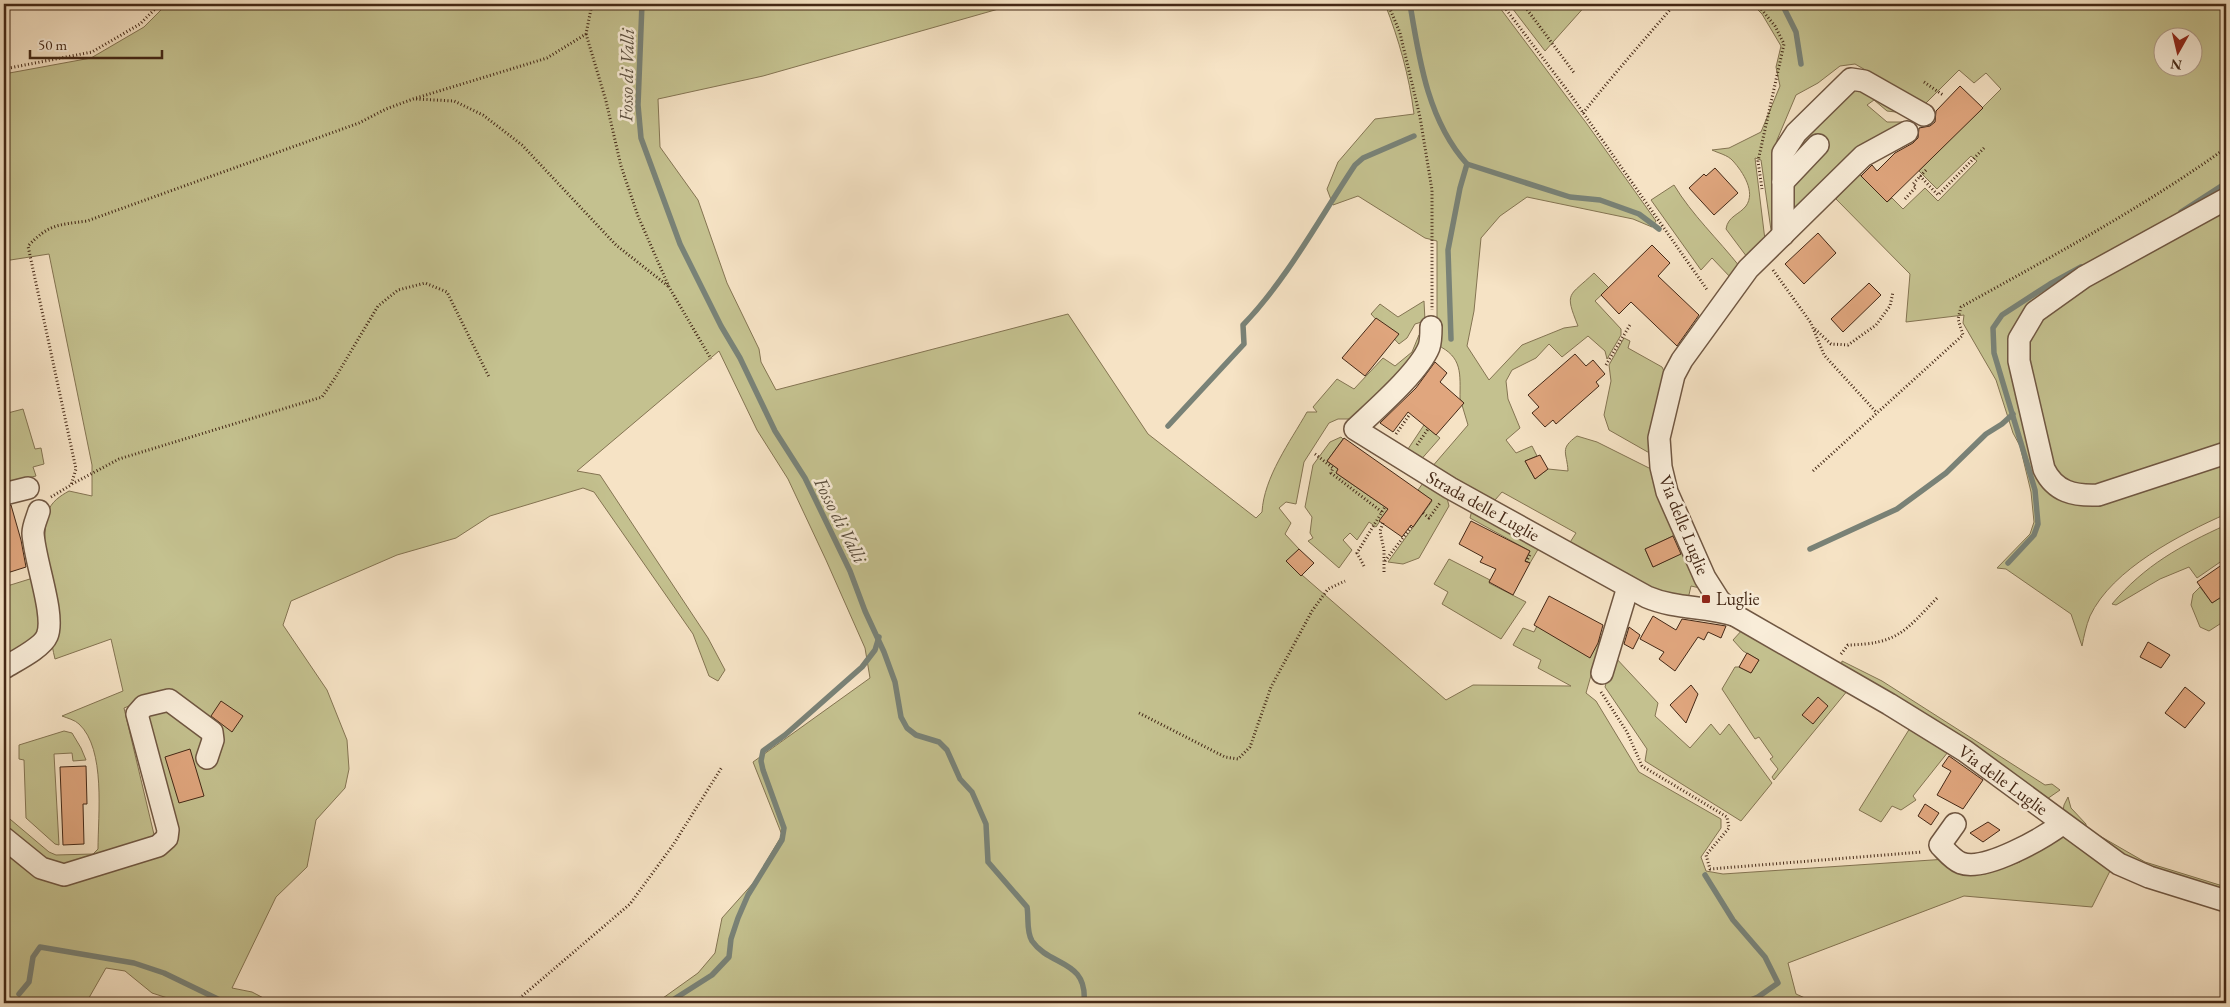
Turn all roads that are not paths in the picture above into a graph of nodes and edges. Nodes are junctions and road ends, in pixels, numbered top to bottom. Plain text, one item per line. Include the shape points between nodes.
1 (1924, 115) dead end
2 (1906, 132) dead end
3 (1818, 145) dead end
4 (1783, 182) junction
5 (2226, 199) edge
6 (1783, 235) junction
7 (1431, 327) road end
8 (2226, 453) edge
9 (28, 488) dead end
10 (4, 494) edge
11 (39, 511) road end
12 (1628, 587) junction
13 (1736, 616) junction
14 (4, 668) edge
15 (1602, 674) road end
16 (207, 758) dead end
17 (1955, 824) dead end
18 (2062, 824) junction
19 (4, 838) edge
20 (2226, 901) edge

1 - 4 street via 1864,81 1851,79 1796,133 1784,154
2 - 6 street, Via delle Luglie via 1864,156
3 - 4 street
4 - 6 street
5 - 8 street via 2084,277 2035,312 2019,339 2019,361 2044,469 2049,480 2063,490 2080,496 2098,495
6 - 13 street, Via delle Luglie via 1748,269 1682,360 1674,376 1659,438 1667,492 1705,578 1719,600
7 - 12 street, Strada delle Luglie via 1430,345 1425,354 1395,391 1355,429 1450,488
9 - 10 street
11 - 14 street via 33,531 50,626 41,645
12 - 13 street, Strada delle Luglie via 1666,603 1707,608
12 - 15 street
13 - 18 street, Via delle Luglie via 1964,751
16 - 19 street via 212,732 168,700 144,706 137,714 168,830 167,838 149,849 64,875 41,868
17 - 18 street via 1940,845 1962,864 1978,864 2027,846
18 - 20 street, Via delle Luglie via 2131,870

